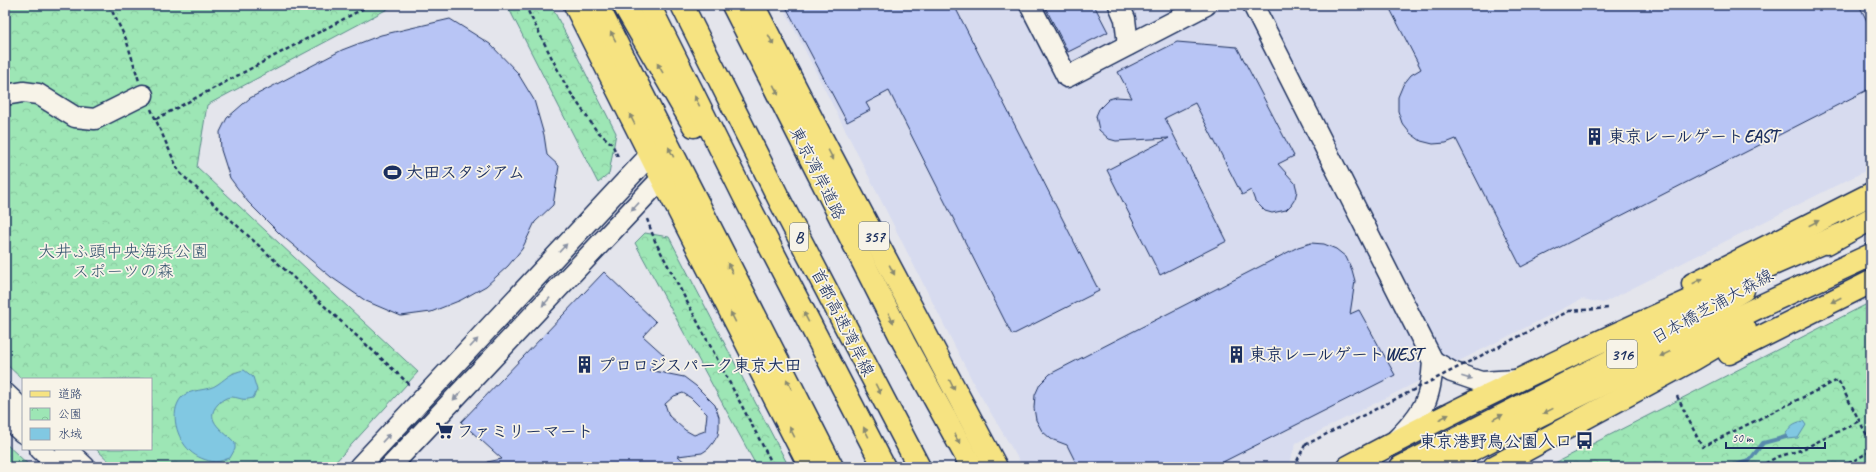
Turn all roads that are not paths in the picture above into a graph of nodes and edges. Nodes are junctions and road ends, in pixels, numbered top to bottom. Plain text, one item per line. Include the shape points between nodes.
1 (575, 5) edge
2 (597, 5) edge
3 (624, 5) edge
4 (649, 5) edge
5 (682, 5) edge
6 (697, 5) edge
7 (733, 5) edge
8 (753, 5) edge
9 (1030, 5) edge
10 (1120, 5) edge
11 (1206, 5) edge
12 (1253, 5) edge
13 (1128, 45) junction
14 (5, 95) edge
15 (143, 95) road end
16 (650, 154) junction
17 (662, 178) junction
18 (1871, 194) edge
19 (780, 201) junction
20 (749, 206) junction
21 (1871, 219) edge
22 (1840, 235) junction
23 (1862, 259) edge
24 (1871, 282) edge
25 (1433, 361) junction
26 (1516, 380) junction
27 (5, 393) edge
28 (22, 409) edge
29 (5, 417) edge
30 (22, 432) edge
31 (1555, 434) junction
32 (1393, 443) junction
33 (41, 450) edge
34 (67, 450) edge
35 (917, 462) edge
36 (59, 467) edge
37 (85, 467) edge
38 (359, 467) edge
39 (390, 467) edge
40 (810, 467) edge
41 (832, 467) edge
42 (884, 467) edge
43 (972, 467) edge
44 (996, 467) edge
45 (1348, 467) edge
46 (1401, 467) edge
47 (1438, 467) edge
48 (1494, 467) edge

16 -> 1 main road
41 -> 2 main road
20 -> 3 main road via 725,180
20 -> 4 main road, 首都高速湾岸線 / B
5 - 19 main road, 首都高速湾岸線 / B
6 - 19 main road via 774,172
7 -> 43 main road, 東京湾岸道路 / 357 via 904,343
8 -> 44 main road, 357
9 - 13 street via 1067,77
10 - 13 street via 1125,19
11 - 13 street
12 - 25 street
14 - 15 street via 24,92 38,94 75,117 95,119
16 - 17 main road
38 -> 16 street
17 -> 39 street
40 -> 17 main road
26 -> 18 main road via 1603,329
19 -> 35 main road, 首都高速湾岸線 / B
42 -> 20 main road, 首都高速湾岸線 / B
21 - 22 main road, 日本橋芝浦大森線 / 316
22 - 26 main road, 316
46 -> 22 main road, 日本橋芝浦大森線 / 316 via 1700,315
23 - 31 main road, 316 via 1694,359
23 -> 47 main road, 日本橋芝浦大森線 / 316 via 1762,305
24 -> 31 main road via 1632,401
25 -> 26 street via 1452,372 1481,382
25 - 32 street via 1432,381 1427,400 1420,413
32 -> 26 main road, 316
27 - 28 street
29 - 30 street
31 - 48 main road, 316
32 - 45 main road, 316
33 - 36 street
34 - 37 street

